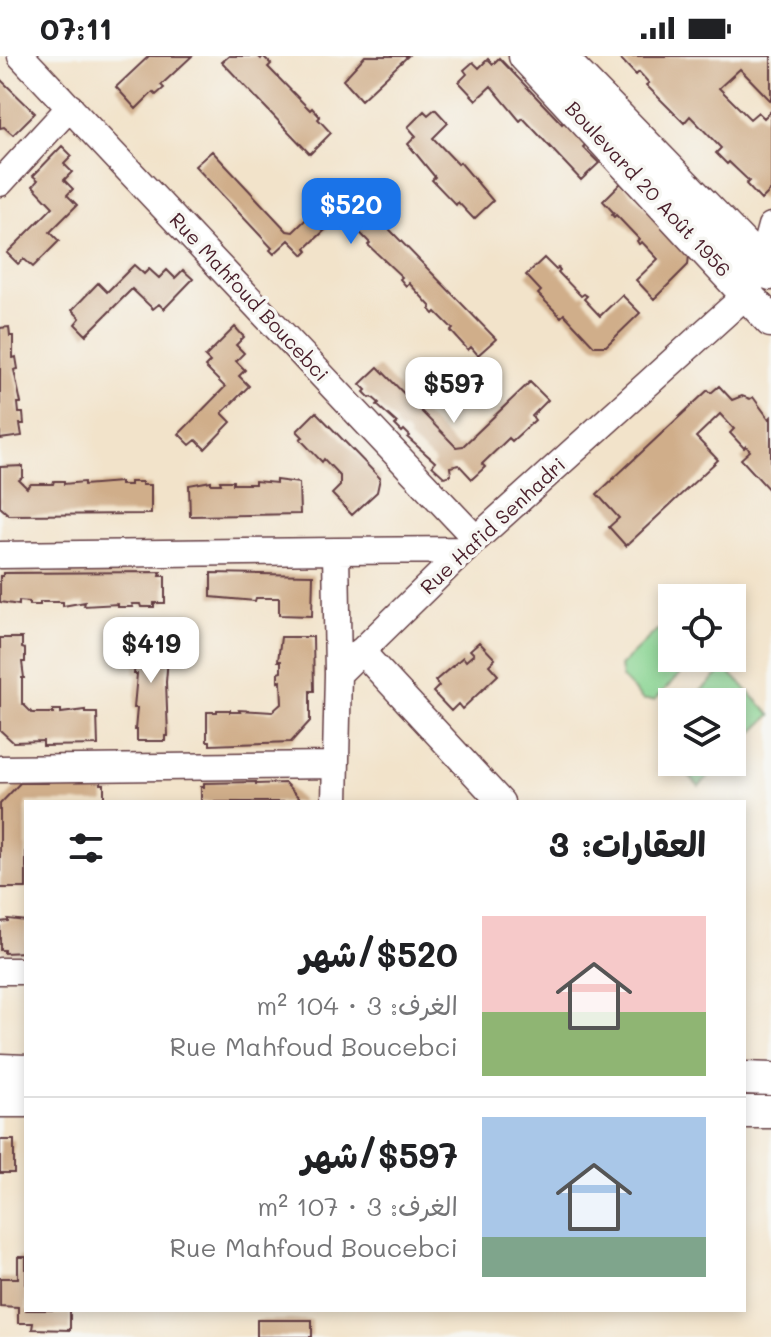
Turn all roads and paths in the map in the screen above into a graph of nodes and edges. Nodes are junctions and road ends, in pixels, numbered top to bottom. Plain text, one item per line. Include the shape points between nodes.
1 (21, 56) edge
2 (525, 56) edge
3 (559, 56) edge
4 (70, 107) junction
5 (0, 183) edge
6 (771, 226) edge
7 (766, 268) edge
8 (746, 295) junction
9 (771, 321) edge
10 (470, 544) junction
11 (336, 551) junction
12 (0, 555) edge
13 (361, 651) junction
14 (338, 674) junction
15 (335, 765) junction
16 (0, 769) edge
17 (335, 800) edge
18 (499, 800) edge
19 (0, 971) edge
20 (24, 971) edge
21 (0, 1070) edge
22 (24, 1071) edge
23 (746, 1078) edge
24 (771, 1079) edge
25 (746, 1084) edge
26 (0, 1101) edge
27 (24, 1101) edge
28 (755, 1112) edge

1 - 4 street, Rue Mahfoud Boucebci
2 - 8 street, Boulevard 20 Août 1956
3 - 7 street, Boulevard 20 Août 1956
4 - 5 street
4 - 10 street, Rue Mahfoud Boucebci
6 - 7 street
7 - 8 street
8 - 9 street, Boulevard 20 Août 1956
8 - 10 street, Rue Hafid Senhadri
10 - 11 street
10 - 13 street, Rue Hafid Senhadri
11 - 12 street
11 - 14 street
13 - 14 street, Rue Hafid Senhadri
13 - 18 street
14 - 15 street
15 - 16 street
15 - 17 street
19 - 20 street
21 - 22 street
23 - 24 street
25 - 28 street
26 - 27 street

